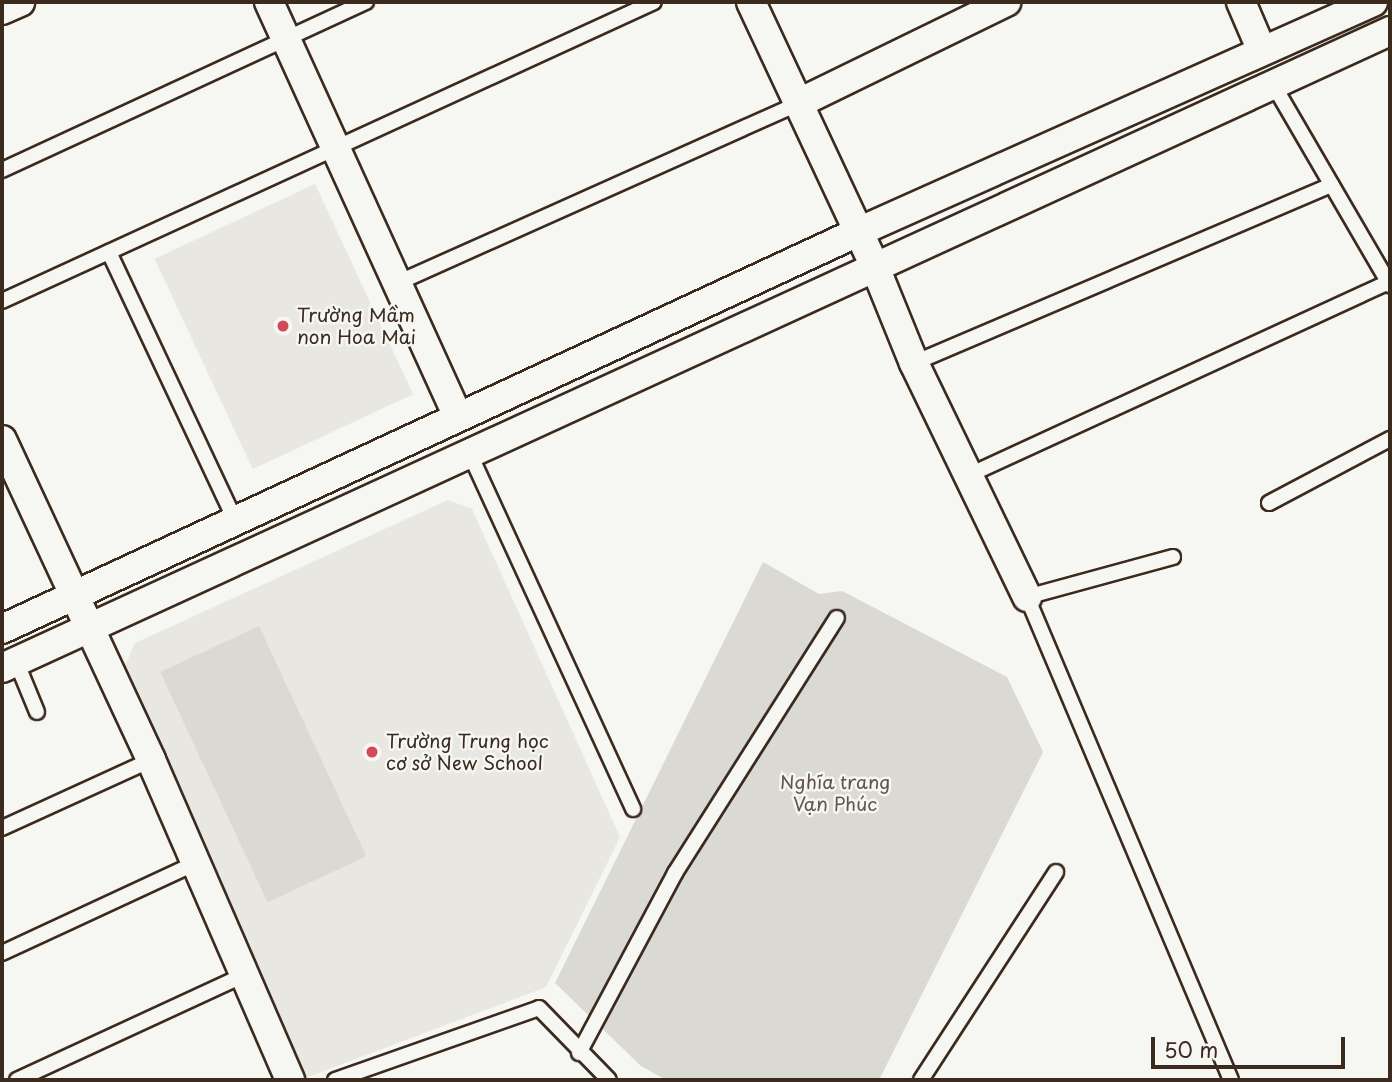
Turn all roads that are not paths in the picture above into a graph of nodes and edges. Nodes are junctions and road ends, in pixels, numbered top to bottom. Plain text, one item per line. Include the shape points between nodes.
1 (20, 2) edge
2 (269, 2) edge
3 (366, 2) edge
4 (654, 2) edge
5 (751, 2) edge
6 (1006, 2) edge
7 (1241, 2) edge
8 (1373, 2) edge
9 (2, 10) edge
10 (1390, 31) edge
11 (284, 37) junction
12 (1262, 51) junction
13 (1273, 84) junction
14 (797, 104) junction
15 (333, 146) junction
16 (2, 170) edge
17 (1332, 185) junction
18 (858, 232) junction
19 (109, 252) junction
20 (874, 267) junction
21 (395, 284) junction
22 (1389, 284) edge
23 (2, 301) edge
24 (914, 363) junction
25 (458, 418) junction
26 (1390, 439) edge
27 (2, 440) edge
28 (469, 452) junction
29 (967, 476) junction
30 (1269, 503) dead end
31 (237, 524) junction
32 (1172, 557) dead end
33 (1027, 597) junction
34 (73, 598) junction
35 (837, 618) dead end
36 (87, 628) junction
37 (2, 629) edge
38 (9, 664) edge
39 (37, 712) dead end
40 (151, 760) junction
41 (632, 809) dead end
42 (2, 828) edge
43 (196, 863) junction
44 (1056, 872) dead end
45 (2, 953) edge
46 (244, 975) junction
47 (579, 1053) junction
48 (18, 1080) edge
49 (290, 1080) edge
50 (335, 1080) edge
51 (609, 1080) edge
52 (921, 1080) edge
53 (1231, 1080) edge

1 - 9 street
2 - 11 street
3 - 11 lane
4 - 15 lane
5 - 14 street
6 - 14 street
7 - 12 street
8 - 12 street
10 - 13 street
11 - 15 street
11 - 16 lane
12 - 18 street
13 - 17 lane
13 - 20 street
14 - 18 street
14 - 21 lane
15 - 19 lane
15 - 21 street
17 - 22 lane
17 - 24 lane
18 - 20 street
18 - 25 street
19 - 23 lane
19 - 31 lane
20 - 24 street
20 - 28 street
21 - 25 street
22 - 29 lane
24 - 29 street
25 - 31 street
26 - 30 lane
27 - 34 street
28 - 36 street
28 - 41 lane
29 - 33 street
31 - 34 street
32 - 33 lane
33 - 53 lane
34 - 36 street
34 - 37 street
35 - 47 lane via 676,873
36 - 38 street
36 - 40 street
38 - 39 lane
40 - 42 lane
40 - 43 street
43 - 45 lane
43 - 46 street
44 - 52 lane
46 - 48 lane
46 - 49 street
47 - 50 lane via 539,1008
47 - 51 lane

